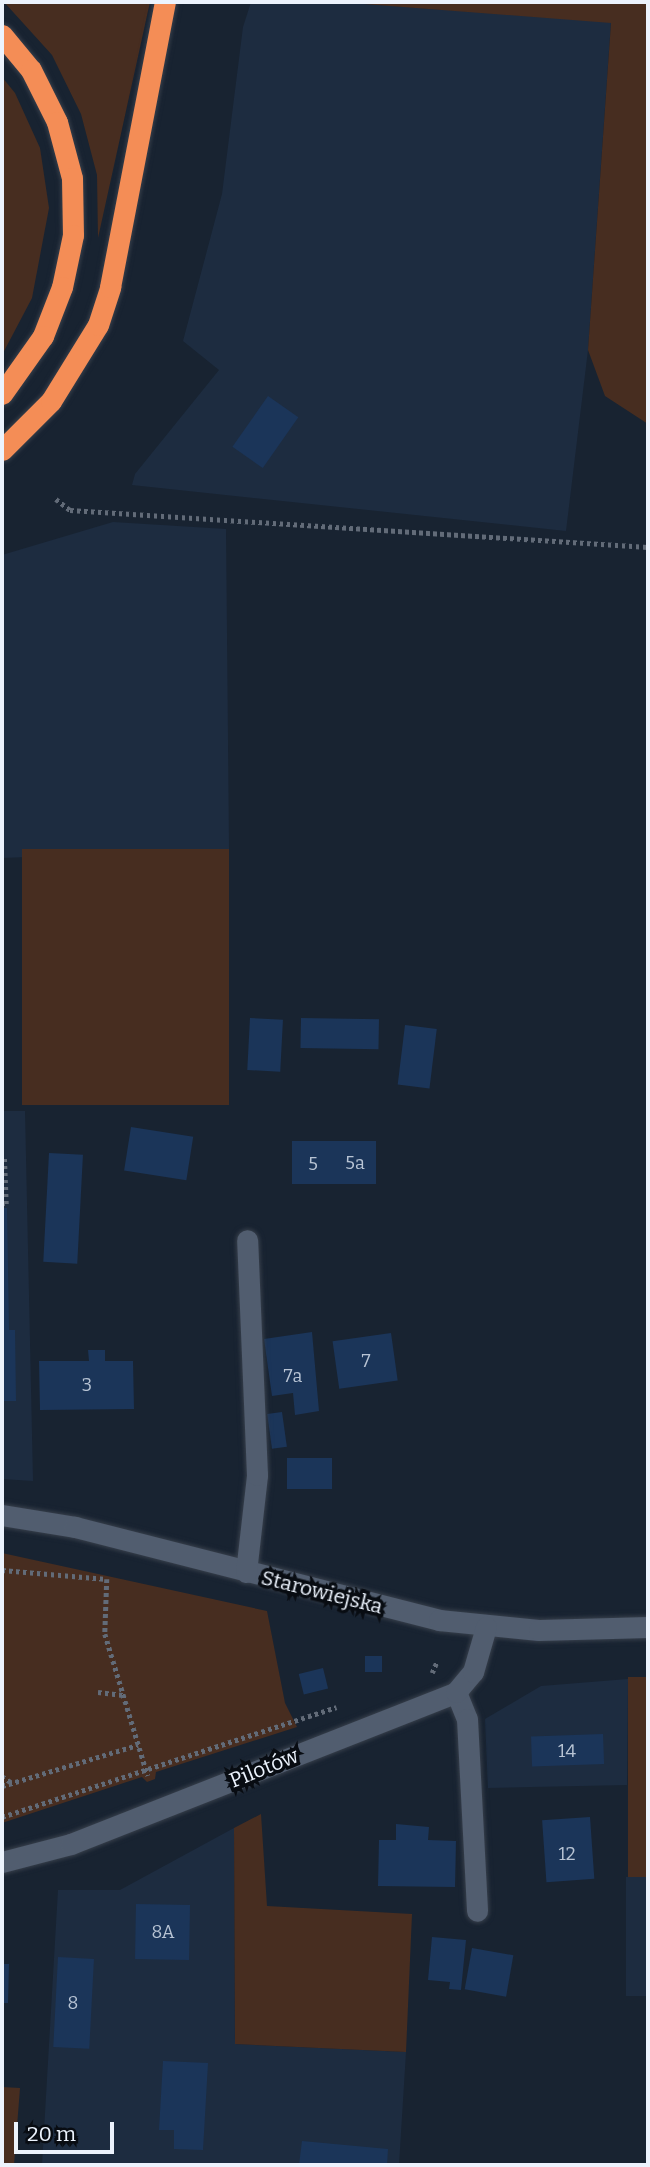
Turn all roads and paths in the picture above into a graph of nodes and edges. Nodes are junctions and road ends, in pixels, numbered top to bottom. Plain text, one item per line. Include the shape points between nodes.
1 (165, 2) edge
2 (2, 35) edge
3 (2, 394) edge
4 (2, 450) edge
5 (56, 499) dead end
6 (648, 547) edge
7 (4, 1156) dead end
8 (2, 1204) edge
9 (247, 1240) dead end
10 (2, 1515) edge
11 (2, 1570) edge
12 (246, 1573) junction
13 (486, 1627) junction
14 (648, 1627) edge
15 (98, 1692) dead end
16 (456, 1692) junction
17 (123, 1695) junction
18 (341, 1705) dead end
19 (138, 1745) junction
20 (145, 1769) junction
21 (2, 1776) edge
22 (148, 1776) dead end
23 (12, 1783) junction
24 (2, 1786) edge
25 (2, 1817) edge
26 (2, 1862) edge
27 (477, 1911) dead end

1 - 4 highway via 110,287 97,325 51,401
2 - 3 highway via 31,70 57,122 72,178 73,235 62,287 43,336
5 - 6 path via 70,510
7 - 8 path via 6,1204
9 - 12 street via 257,1475
10 - 12 street, Starowiejska via 75,1527
11 - 17 path via 107,1579 105,1634
12 - 13 street, Starowiejska
13 - 14 street, Starowiejska
13 - 16 street via 473,1672
15 - 17 path
16 - 26 street, Pilotów via 71,1844
16 - 27 street via 467,1719
17 - 19 path
18 - 20 path
19 - 20 path
19 - 23 path
20 - 22 path
20 - 25 path
21 - 23 path
23 - 24 path

